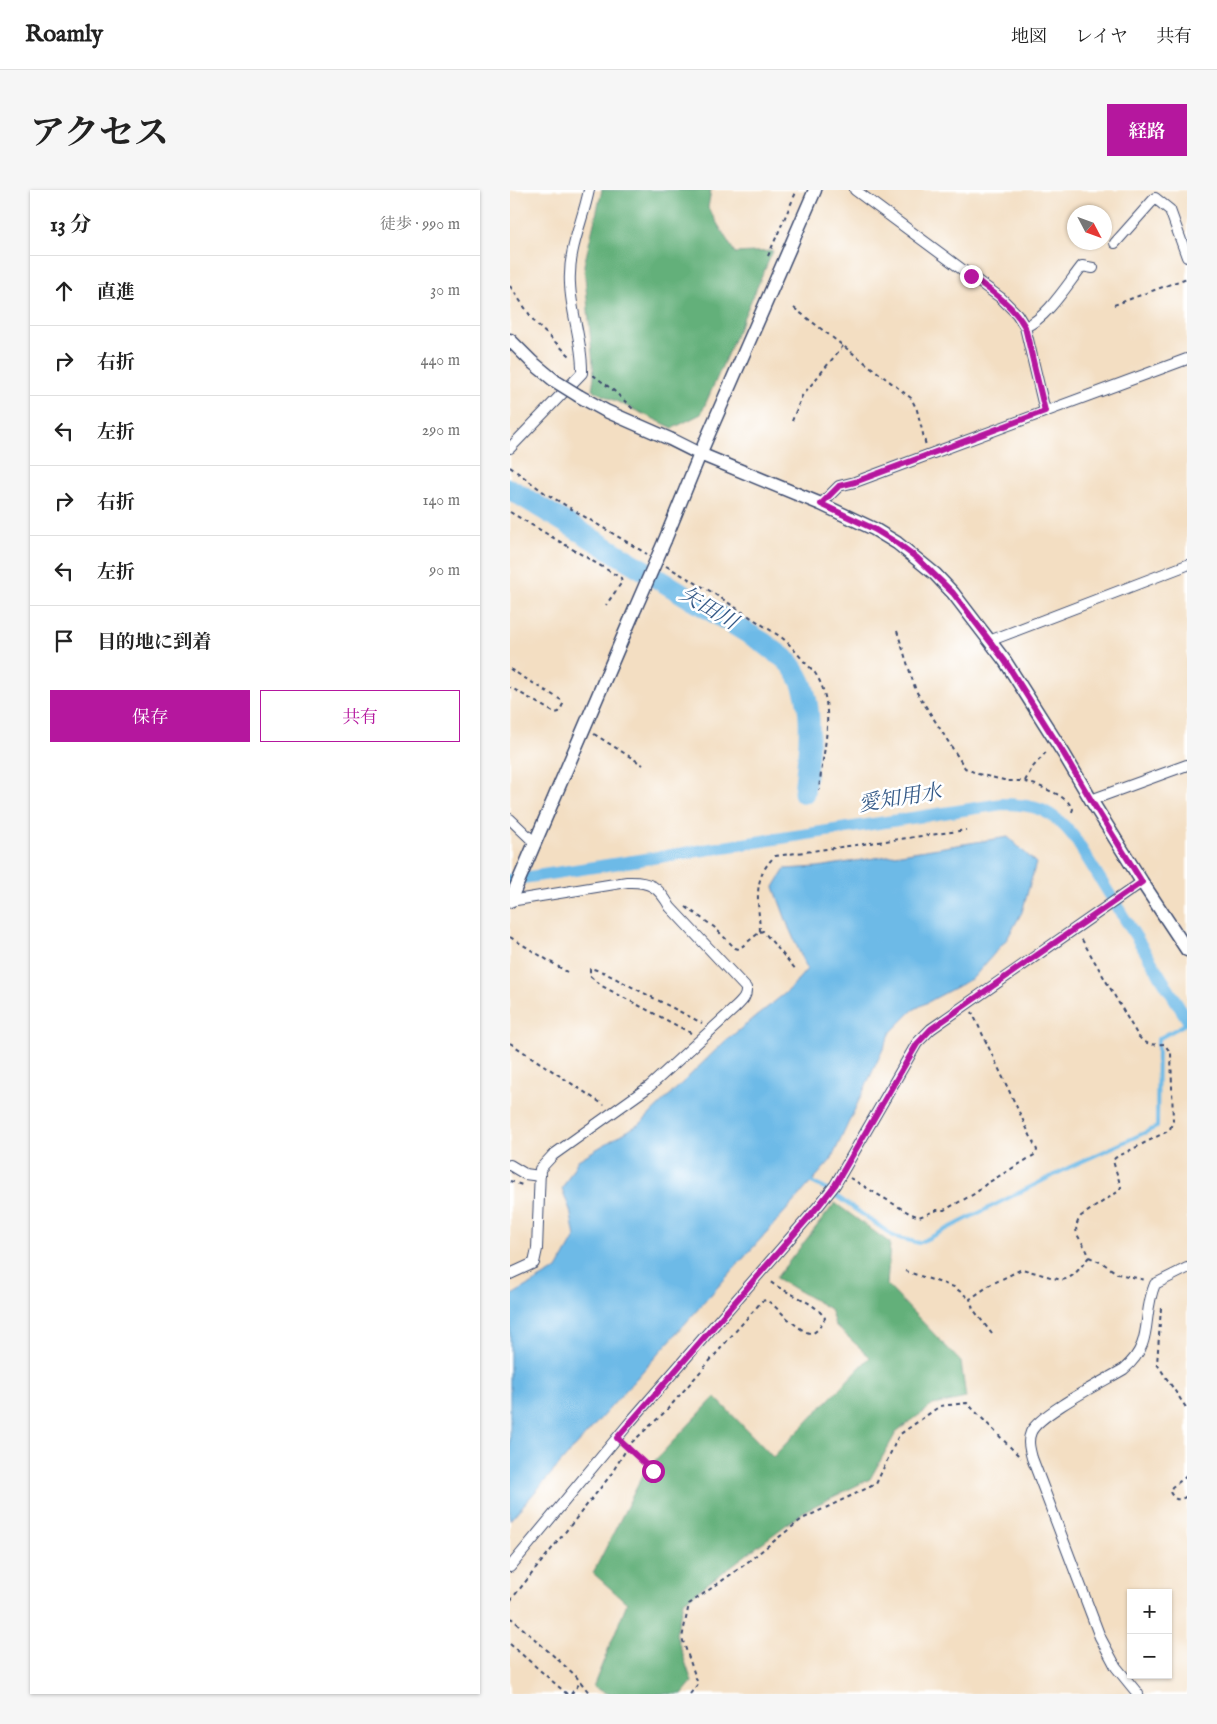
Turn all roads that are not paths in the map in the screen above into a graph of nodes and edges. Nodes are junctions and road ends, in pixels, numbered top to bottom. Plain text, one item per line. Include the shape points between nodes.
1 (589, 190) edge
2 (814, 190) edge
3 (856, 190) edge
4 (1115, 243) dead end
5 (1187, 257) edge
6 (1093, 268) dead end
7 (1025, 327) junction
8 (510, 340) edge
9 (1187, 359) edge
10 (1045, 411) junction
11 (510, 448) edge
12 (700, 454) junction
13 (821, 504) junction
14 (1187, 565) edge
15 (989, 641) junction
16 (1187, 765) edge
17 (1091, 800) junction
18 (510, 819) edge
19 (535, 843) junction
20 (1142, 882) junction
21 (511, 897) edge
22 (1187, 950) edge
23 (510, 1165) edge
24 (540, 1176) junction
25 (1187, 1268) edge
26 (510, 1274) edge
27 (510, 1567) edge
28 (1138, 1694) edge

1 - 11 street via 570,263 582,373
2 - 12 street
3 - 7 street via 1001,298 1018,314
4 - 5 street via 1155,198 1170,210
6 - 7 street via 1082,266 1044,314
7 - 10 street
8 - 12 street, bridge via 532,362 579,396
9 - 10 street
10 - 13 street via 839,486
12 - 13 street
12 - 19 street, bridge
13 - 15 street via 874,529 917,558 953,593
14 - 15 street
15 - 17 street via 1005,661
16 - 17 street
17 - 20 street
18 - 19 street
19 - 21 street
20 - 22 street
20 - 27 street via 931,1029 917,1044 835,1185
21 - 24 street via 642,882 663,894 670,907 746,988 746,997 663,1076 552,1155 540,1170
23 - 24 street via 525,1174
24 - 26 street via 534,1263
25 - 28 street via 1155,1284 1150,1296 1143,1347 1134,1361 1037,1424 1029,1440 1032,1458 1100,1637 1116,1667

